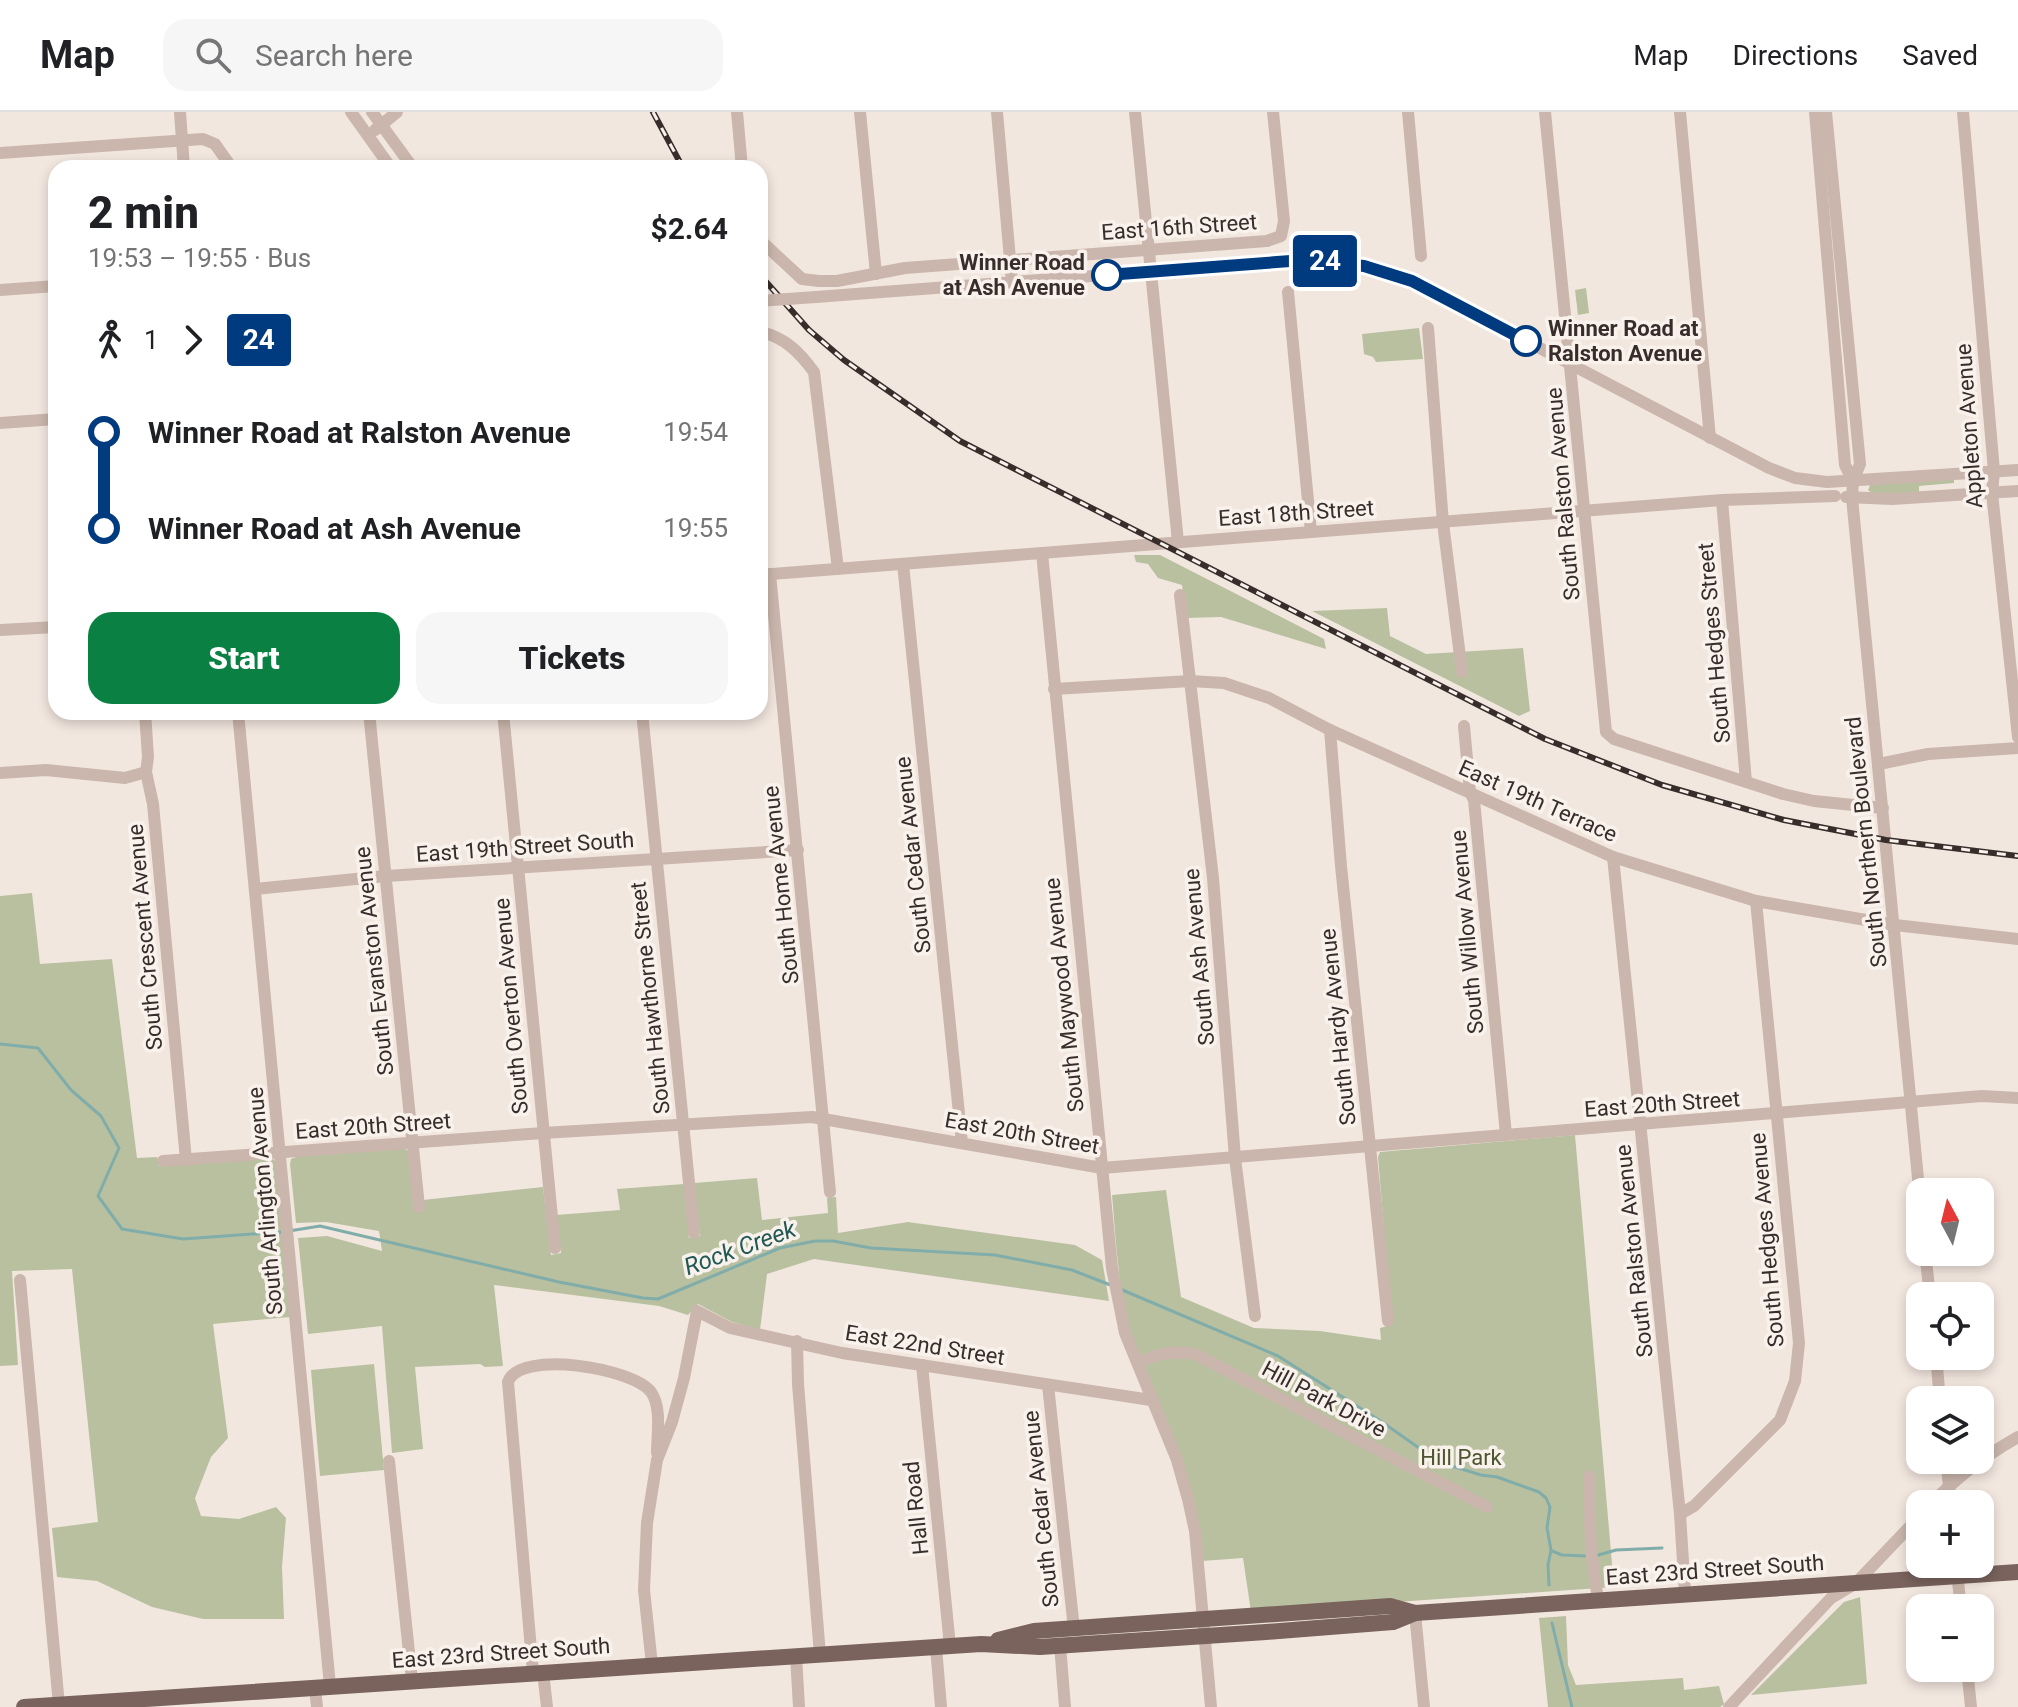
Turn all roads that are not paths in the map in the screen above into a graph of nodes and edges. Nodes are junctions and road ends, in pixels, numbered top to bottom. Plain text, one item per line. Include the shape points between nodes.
1 (180, 112) edge
2 (351, 112) edge
3 (372, 112) edge
4 (397, 112) edge
5 (737, 112) edge
6 (860, 112) edge
7 (997, 112) edge
8 (1135, 112) edge
9 (1273, 112) edge
10 (1408, 112) edge
11 (1545, 112) edge
12 (1680, 112) edge
13 (1815, 112) edge
14 (1826, 112) edge
15 (1963, 112) edge
16 (382, 125) junction
17 (367, 135) junction
18 (181, 140) junction
19 (0, 153) edge
20 (183, 160) edge
21 (226, 160) edge
22 (385, 160) edge
23 (407, 160) edge
24 (741, 160) edge
25 (768, 247) edge
26 (1150, 250) junction
27 (1421, 256) dead end
28 (1834, 257) junction
29 (1011, 259) junction
30 (1149, 272) junction
31 (876, 274) junction
32 (1012, 282) junction
33 (48, 287) edge
34 (0, 290) edge
35 (1288, 292) dead end
36 (768, 300) edge
37 (1428, 328) dead end
38 (768, 333) edge
39 (1572, 365) junction
40 (1603, 381) junction
41 (1574, 398) junction
42 (48, 420) edge
43 (0, 423) edge
44 (1710, 438) junction
45 (2018, 470) edge
46 (1994, 471) junction
47 (1795, 478) junction
48 (1853, 481) junction
49 (2018, 491) edge
50 (1992, 493) junction
51 (1835, 496) junction
52 (1852, 498) junction
53 (1722, 500) junction
54 (1584, 511) junction
55 (1443, 523) junction
56 (1311, 532) junction
57 (1178, 542) junction
58 (1042, 553) junction
59 (903, 564) junction
60 (838, 569) junction
61 (768, 575) edge
62 (1180, 595) dead end
63 (768, 600) edge
64 (48, 627) edge
65 (0, 630) edge
66 (1462, 672) dead end
67 (1190, 681) junction
68 (1054, 689) junction
69 (146, 720) edge
70 (239, 720) edge
71 (370, 720) edge
72 (504, 720) edge
73 (643, 720) edge
74 (1464, 726) dead end
75 (1330, 730) junction
76 (2018, 737) edge
77 (2018, 748) edge
78 (1879, 764) junction
79 (146, 772) junction
80 (0, 773) edge
81 (1746, 782) junction
82 (1470, 792) junction
83 (1883, 808) junction
84 (798, 850) junction
85 (1613, 857) junction
86 (656, 859) junction
87 (518, 868) junction
88 (386, 876) junction
89 (255, 889) junction
90 (1756, 901) junction
91 (1895, 925) junction
92 (2018, 939) edge
93 (2018, 1098) edge
94 (1912, 1103) junction
95 (1776, 1115) junction
96 (823, 1119) junction
97 (682, 1124) junction
98 (1642, 1126) junction
99 (543, 1133) junction
100 (1506, 1135) junction
101 (962, 1143) junction
102 (412, 1144) junction
103 (1371, 1145) junction
104 (281, 1153) junction
105 (1235, 1158) junction
106 (186, 1160) junction
107 (163, 1161) dead end
108 (1102, 1168) junction
109 (1918, 1178) edge
110 (830, 1192) dead end
111 (419, 1207) dead end
112 (694, 1233) dead end
113 (555, 1248) dead end
114 (20, 1280) dead end
115 (1255, 1316) dead end
116 (1388, 1321) dead end
117 (797, 1341) junction
118 (1138, 1363) junction
119 (922, 1365) junction
120 (1048, 1385) junction
121 (1151, 1400) junction
122 (2018, 1437) edge
123 (657, 1460) junction
124 (389, 1461) dead end
125 (1948, 1474) edge
126 (1589, 1476) dead end
127 (1949, 1485) junction
128 (1944, 1490) edge
129 (1950, 1490) edge
130 (1487, 1507) dead end
131 (1680, 1514) junction
132 (1906, 1531) edge
133 (1994, 1571) edge
134 (2018, 1572) edge
135 (1906, 1577) edge
136 (1856, 1583) junction
137 (1685, 1593) junction
138 (1598, 1600) junction
139 (1415, 1613) junction
140 (1204, 1628) junction
141 (1074, 1629) junction
142 (981, 1644) junction
143 (1060, 1645) junction
144 (943, 1647) junction
145 (820, 1655) junction
146 (796, 1656) junction
147 (652, 1665) junction
148 (538, 1672) junction
149 (412, 1681) junction
150 (1968, 1682) edge
151 (323, 1686) junction
152 (199, 1701) edge
153 (59, 1705) junction
154 (24, 1707) edge
155 (317, 1707) edge
156 (547, 1707) edge
157 (799, 1707) edge
158 (941, 1707) edge
159 (1065, 1707) edge
160 (1211, 1707) edge
161 (1424, 1707) edge
162 (1729, 1707) edge
163 (1971, 1707) edge

1 - 18 street
2 - 17 street
3 - 16 street
4 - 16 street
5 - 24 street
6 - 31 street
7 - 29 street
8 - 26 street
9 - 26 street, East 16th Street via 1281,236
10 - 27 street
11 - 39 street, South Ralston Avenue
12 - 44 street
13 - 28 street, South Northern Boulevard
14 - 28 street, South Northern Boulevard
15 - 46 street, Appleton Avenue
16 - 17 street
16 - 23 street
17 - 22 street
18 - 19 street
18 - 20 street
18 - 21 street via 215,144
25 - 31 street, East 16th Street via 802,279 837,281
26 - 29 street, East 16th Street
26 - 30 street
28 - 48 street, South Northern Boulevard via 1846,387 1860,464
29 - 31 street, East 16th Street
29 - 32 street
30 - 32 street
30 - 39 street via 1304,260 1364,266 1412,281
30 - 57 street
32 - 36 street, bridge
33 - 34 street
35 - 56 street
37 - 55 street
38 - 60 street via 787,343 814,372
39 - 40 street
39 - 41 street, South Ralston Avenue
40 - 41 street via 1585,386
40 - 44 street
41 - 54 street, South Ralston Avenue
42 - 43 street
44 - 47 street
45 - 46 street
46 - 48 street
46 - 50 street, Appleton Avenue
47 - 48 street
47 - 51 street
48 - 52 street, South Northern Boulevard
49 - 50 street
50 - 52 street
50 - 76 street, Appleton Avenue
51 - 52 street
51 - 53 street, East 18th Street
52 - 78 street, South Northern Boulevard
53 - 54 street, East 18th Street
53 - 81 street, South Hedges Street
54 - 55 street, East 18th Street
54 - 81 street, South Ralston Avenue via 1604,729 1614,739
55 - 56 street, East 18th Street
55 - 66 street
56 - 57 street, East 18th Street
57 - 58 street, East 18th Street
58 - 59 street, East 18th Street
58 - 68 street, South Maywood Avenue
59 - 60 street, East 18th Street
59 - 101 street, South Cedar Avenue
60 - 61 street, East 18th Street
62 - 67 street, South Ash Avenue
63 - 84 street, South Home Avenue
64 - 65 street
67 - 68 street, East 19th Terrace
67 - 75 street, East 19th Terrace via 1244,689
67 - 105 street, South Ash Avenue via 1213,878
68 - 108 street, South Maywood Avenue
69 - 79 street, South Crescent Avenue
70 - 89 street, South Arlington Avenue
71 - 88 street, South Evanston Avenue
72 - 87 street, South Overton Avenue
73 - 86 street, South Hawthorne Street
74 - 82 street, South Willow Avenue
75 - 82 street, East 19th Terrace
75 - 103 street, South Hardy Avenue
77 - 78 street via 1928,754
78 - 83 street, South Northern Boulevard
79 - 80 street via 125,778 46,770
79 - 106 street, South Crescent Avenue
81 - 83 street via 1814,801
82 - 85 street, East 19th Terrace
82 - 100 street, South Willow Avenue
83 - 91 street, South Northern Boulevard
84 - 86 street, East 19th Street South
84 - 96 street, South Home Avenue
85 - 90 street, East 19th Terrace
85 - 98 street, South Ralston Avenue
86 - 87 street, East 19th Street South
86 - 97 street, South Hawthorne Street
87 - 88 street, East 19th Street South
87 - 99 street, South Overton Avenue
88 - 89 street, East 19th Street South
88 - 102 street, South Evanston Avenue
89 - 104 street, South Arlington Avenue
90 - 91 street, East 19th Terrace
90 - 95 street, South Hedges Avenue
91 - 92 street, East 19th Terrace
91 - 94 street, South Northern Boulevard
93 - 94 street, East 20th Street
94 - 95 street, East 20th Street
94 - 109 street, South Northern Boulevard
95 - 98 street, East 20th Street
95 - 131 street, South Hedges Avenue via 1799,1343 1794,1385 1780,1420
96 - 97 street, East 20th Street
96 - 101 street, East 20th Street
96 - 110 street, South Home Avenue
97 - 99 street, East 20th Street
97 - 112 street, South Hawthorne Street
98 - 100 street, East 20th Street
98 - 131 street, South Ralston Avenue
99 - 102 street, East 20th Street
99 - 113 street, South Overton Avenue
100 - 103 street, East 20th Street
101 - 108 street, East 20th Street
102 - 104 street, East 20th Street
102 - 111 street, South Evanston Avenue
103 - 105 street, East 20th Street
103 - 116 street, South Hardy Avenue
104 - 106 street, East 20th Street
104 - 151 street, South Arlington Avenue
105 - 108 street, East 20th Street
105 - 115 street, South Ash Avenue
106 - 107 street, East 20th Street
108 - 118 street, South Maywood Avenue via 1118,1310
114 - 153 street
117 - 119 street, East 22nd Street
117 - 123 street, East 22nd Street via 730,1328 697,1311 684,1378
117 - 145 street
118 - 121 street, South Maywood Avenue
118 - 130 street, Hill Park Drive via 1159,1353 1195,1354
119 - 120 street, East 22nd Street
119 - 144 street, Hall Road
120 - 121 street, East 22nd Street
120 - 141 street, South Cedar Avenue
121 - 140 street, South Maywood Avenue via 1188,1499
122 - 127 street
123 - 147 street via 643,1562
123 - 148 street via 657,1416 649,1388 568,1364 516,1370 509,1378
124 - 149 street
125 - 127 street
126 - 138 street
127 - 128 street
127 - 129 street
131 - 137 street, South Ralston Avenue
132 - 136 street
133 - 134 main road, East 23rd Street South
135 - 136 main road, East 23rd Street South
136 - 137 main road, East 23rd Street South
136 - 162 street via 1831,1598
137 - 138 main road, East 23rd Street South
138 - 139 main road, East 23rd Street South
139 - 140 main road, East 23rd Street South via 1390,1606
139 - 161 street
140 - 141 main road, East 23rd Street South
140 - 143 main road, East 23rd Street South
140 - 160 street, South Maywood Avenue
141 - 142 main road, East 23rd Street South via 1034,1631
142 - 143 main road, East 23rd Street South
142 - 144 main road, East 23rd Street South
143 - 159 street
144 - 145 main road, East 23rd Street South
144 - 158 street, Hall Road
145 - 146 main road, East 23rd Street South
146 - 147 main road, East 23rd Street South
146 - 157 street
147 - 148 main road, East 23rd Street South
148 - 149 main road, East 23rd Street South
148 - 156 street
149 - 151 main road, East 23rd Street South
150 - 163 street
151 - 152 main road, East 23rd Street South
151 - 155 street, South Arlington Avenue
152 - 153 main road, East 23rd Street South
153 - 154 main road, East 23rd Street South

